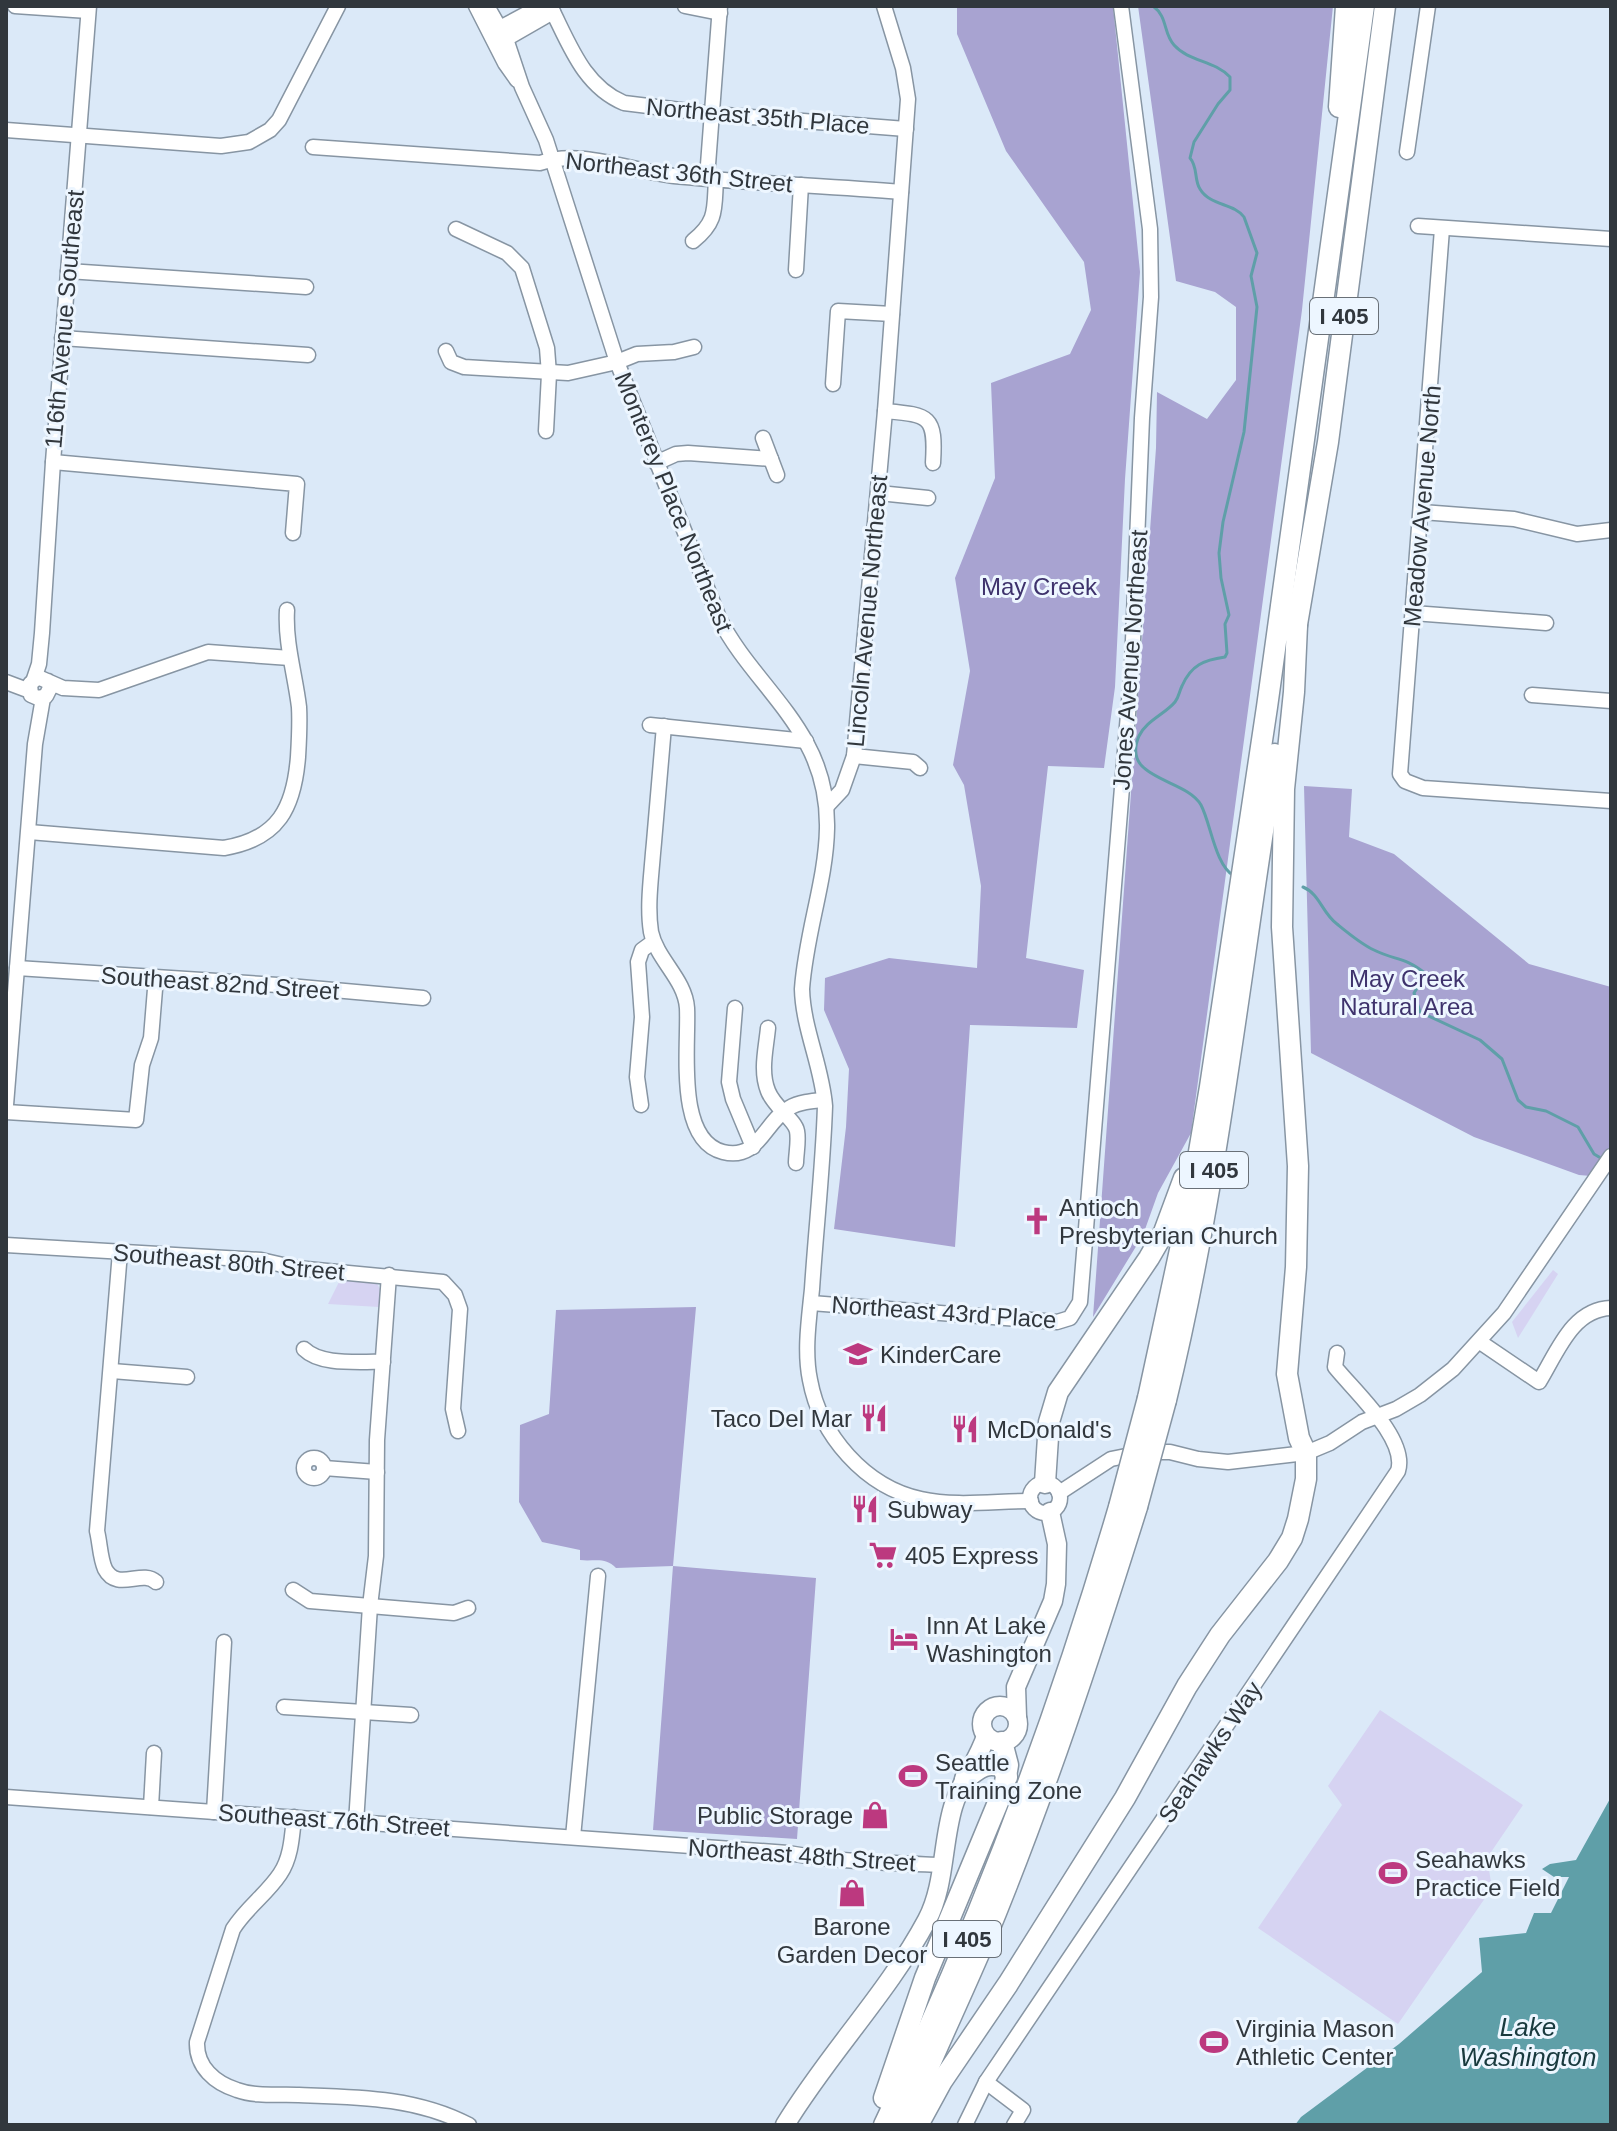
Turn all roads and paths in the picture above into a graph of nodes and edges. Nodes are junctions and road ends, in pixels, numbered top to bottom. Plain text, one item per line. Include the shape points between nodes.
1 (15, 6) edge
2 (338, 6) edge
3 (476, 6) edge
4 (487, 6) edge
5 (685, 6) edge
6 (884, 6) edge
7 (1121, 6) edge
8 (1346, 6) edge
9 (1364, 6) edge
10 (1385, 6) edge
11 (1428, 6) edge
12 (88, 8) edge
13 (548, 8) edge
14 (720, 10) edge
15 (503, 34) junction
16 (522, 87) junction
17 (713, 114) junction
18 (906, 129) junction
19 (6, 130) edge
20 (79, 136) junction
21 (313, 147) dead end
22 (1407, 152) dead end
23 (553, 158) junction
24 (711, 178) junction
25 (801, 185) junction
26 (901, 192) junction
27 (1418, 226) dead end
28 (1333, 227) junction
29 (456, 229) dead end
30 (1442, 229) junction
31 (1611, 239) edge
32 (693, 241) dead end
33 (796, 270) dead end
34 (68, 271) junction
35 (306, 287) dead end
36 (892, 314) junction
37 (62, 338) junction
38 (694, 347) dead end
39 (446, 351) dead end
40 (308, 355) dead end
41 (617, 362) junction
42 (549, 374) junction
43 (833, 384) dead end
44 (885, 411) junction
45 (546, 431) dead end
46 (763, 438) dead end
47 (771, 459) junction
48 (53, 462) junction
49 (656, 463) junction
50 (933, 463) dead end
51 (777, 475) dead end
52 (879, 493) junction
53 (928, 498) dead end
54 (1422, 512) junction
55 (1611, 530) edge
56 (293, 533) dead end
57 (287, 610) dead end
58 (1413, 613) junction
59 (1546, 623) dead end
60 (1297, 625) junction
61 (290, 658) junction
62 (6, 682) edge
63 (39, 687) junction
64 (1532, 695) dead end
65 (1611, 701) edge
66 (806, 741) junction
67 (854, 756) junction
68 (920, 768) dead end
69 (1611, 801) edge
70 (827, 806) junction
71 (1255, 829) junction
72 (29, 832) junction
73 (1240, 937) junction
74 (653, 942) junction
75 (17, 968) junction
76 (156, 977) junction
77 (423, 998) dead end
78 (735, 1008) dead end
79 (1222, 1010) junction
80 (768, 1028) dead end
81 (824, 1100) junction
82 (6, 1105) edge
83 (641, 1105) dead end
84 (6, 1112) edge
85 (782, 1114) junction
86 (753, 1147) junction
87 (1611, 1156) edge
88 (796, 1163) dead end
89 (6, 1245) edge
90 (120, 1252) junction
91 (389, 1275) junction
92 (811, 1303) junction
93 (1611, 1308) edge
94 (1074, 1314) joint
95 (1480, 1342) junction
96 (304, 1349) dead end
97 (1337, 1353) dead end
98 (383, 1362) junction
99 (112, 1371) junction
100 (187, 1377) dead end
101 (1157, 1399) junction
102 (1377, 1417) junction
103 (458, 1431) dead end
104 (1306, 1453) junction
105 (324, 1468) dead end
106 (377, 1472) junction
107 (1052, 1488) junction
108 (1031, 1501) junction
109 (1128, 1507) junction
110 (1050, 1512) junction
111 (598, 1576) dead end
112 (156, 1582) dead end
113 (293, 1590) dead end
114 (370, 1606) junction
115 (468, 1608) dead end
116 (224, 1642) dead end
117 (1016, 1687) junction
118 (999, 1705) junction
119 (284, 1707) dead end
120 (363, 1712) junction
121 (411, 1715) dead end
122 (1017, 1717) junction
123 (995, 1740) junction
124 (154, 1753) dead end
125 (1007, 1777) junction
126 (965, 1779) junction
127 (6, 1797) edge
128 (151, 1807) junction
129 (214, 1812) junction
130 (294, 1817) junction
131 (356, 1823) junction
132 (573, 1837) junction
133 (661, 1844) joint
134 (942, 1865) junction
135 (986, 2082) junction
136 (469, 2125) edge
137 (785, 2125) edge
138 (875, 2125) edge
139 (884, 2125) edge
140 (904, 2125) edge
141 (918, 2125) edge
142 (965, 2125) edge
143 (1014, 2125) edge

1 - 12 street
2 - 20 street via 279,120 249,142 207,146
3 - 16 street
4 - 15 street
5 - 14 street
6 - 18 street, Lincoln Avenue Northeast via 906,85
7 - 94 street, Jones Avenue Northeast via 1150,229 1151,297 1132,665 1081,1294
8 - 28 highway
9 - 28 highway, I 405
10 - 60 highway, I 405 via 1328,442
11 - 22 street
12 - 20 street, 116th Avenue Southeast
13 - 15 street
13 - 17 street, Northeast 35th Place via 582,68 612,98 636,106
14 - 17 street
15 - 16 street
16 - 23 street, Monterey Place Northeast
17 - 18 street, Northeast 35th Place
17 - 24 street
18 - 26 street, Lincoln Avenue Northeast
19 - 20 street
20 - 34 street, 116th Avenue Southeast
21 - 23 street, Northeast 36th Street via 540,163
23 - 24 street, Northeast 36th Street
23 - 41 street, Monterey Place Northeast
24 - 25 street, Northeast 36th Street
24 - 32 street via 714,217
25 - 26 street, Northeast 36th Street
25 - 33 street
26 - 36 street, Lincoln Avenue Northeast
27 - 30 street
28 - 71 highway, I 405
29 - 42 street via 507,253 522,268 543,332
30 - 31 street
30 - 54 street, Meadow Avenue North
34 - 35 street
34 - 37 street, 116th Avenue Southeast
36 - 43 street via 838,311
36 - 44 street, Lincoln Avenue Northeast
37 - 40 street
37 - 48 street, 116th Avenue Southeast
38 - 41 street via 647,352
39 - 42 street via 451,362 464,367
41 - 42 street
41 - 49 street, Monterey Place Northeast
42 - 45 street
44 - 50 street via 920,414 928,421 935,436
44 - 52 street, Lincoln Avenue Northeast
46 - 47 street
47 - 49 street via 688,453
47 - 51 street
48 - 56 street via 297,484
48 - 63 street, 116th Avenue Southeast
49 - 66 street, Monterey Place Northeast via 725,629
52 - 53 street
52 - 67 street, Lincoln Avenue Northeast
54 - 55 street via 1514,519 1577,534
54 - 58 street, Meadow Avenue North
57 - 61 street
58 - 59 street
58 - 69 street, Meadow Avenue North via 1400,769 1405,781 1462,792
60 - 71 highway, I 405
60 - 104 highway via 1282,839 1282,927 1298,1166 1287,1374
61 - 63 street via 208,652 107,688
61 - 72 street via 299,718 296,786 271,828 224,848
62 - 63 street
63 - 72 street, 116th Avenue Southeast
64 - 65 street
66 - 70 street, Monterey Place Northeast
66 - 74 street via 657,726
67 - 68 street via 913,762
67 - 70 street, Lincoln Avenue Northeast via 842,790
70 - 81 street via 828,840 802,989
71 - 73 highway, I 405
72 - 75 street, 116th Avenue Southeast
73 - 79 highway, I 405
73 - 101 highway, I 405 via 1213,1174 1185,1317
74 - 83 street via 638,962
74 - 86 street via 685,995 686,1082 702,1141 725,1153
75 - 76 street, Southeast 82nd Street
75 - 82 street, 116th Avenue Southeast
76 - 77 street, Southeast 82nd Street
76 - 84 street via 136,1120
78 - 86 street via 729,1082
79 - 101 highway, I 405
79 - 107 highway via 1180,1192 1164,1232 1058,1392 1049,1422
80 - 85 street via 765,1082
81 - 85 street via 791,1106
81 - 92 street
85 - 86 street
85 - 88 street via 798,1132
87 - 95 street
89 - 90 street, Southeast 80th Street
90 - 91 street, Southeast 80th Street via 261,1260
90 - 99 street
91 - 98 street
91 - 103 street, Southeast 80th Street via 435,1280 459,1302 453,1409
92 - 94 street, Northeast 43rd Place via 1057,1322
92 - 108 street via 807,1361 812,1393 826,1426 850,1458 891,1488 921,1499
93 - 95 street via 1582,1316 1539,1382
95 - 102 street via 1420,1395
96 - 98 street via 325,1359
97 - 102 street, Seahawks Way via 1335,1367
98 - 106 street
99 - 100 street
99 - 112 street via 97,1531 104,1565 120,1580 148,1577
101 - 109 highway, I 405, bridge
102 - 104 street
102 - 135 street, Seahawks Way via 1399,1453 1394,1478
104 - 107 street via 1228,1462 1146,1452 1111,1459
104 - 141 highway via 1292,1538 1187,1686 1125,1798
105 - 106 street
106 - 114 street
107 - 108 street via 1032,1491
107 - 110 street via 1058,1507
108 - 110 street via 1036,1510
109 - 139 highway, I 405 via 1011,1831
109 - 140 highway, I 405 via 1077,1691 1021,1848
110 - 117 main road via 1057,1544 1053,1601
111 - 132 street
113 - 114 street via 310,1601
114 - 115 street via 454,1613
114 - 120 street
116 - 129 street
117 - 118 main road
117 - 122 main road
118 - 122 main road
118 - 123 main road via 989,1709 981,1724
119 - 120 street
120 - 121 street
120 - 131 street
122 - 123 main road via 1016,1733
123 - 125 highway via 1008,1765
123 - 126 main road
124 - 128 street
125 - 126 highway via 993,1764
125 - 138 highway via 925,1978
126 - 134 main road via 952,1809
127 - 128 street, Southeast 76th Street
128 - 129 street, Southeast 76th Street
129 - 130 street, Southeast 76th Street
130 - 131 street, Southeast 76th Street
130 - 136 street via 281,1873 233,1929 196,2050 207,2072 241,2092 405,2103
131 - 132 street, Southeast 76th Street
132 - 133 street, Southeast 76th Street
133 - 134 street, Northeast 48th Street
134 - 137 main road via 929,1915 913,1945
135 - 142 street, Seahawks Way
135 - 143 street via 1023,2110

